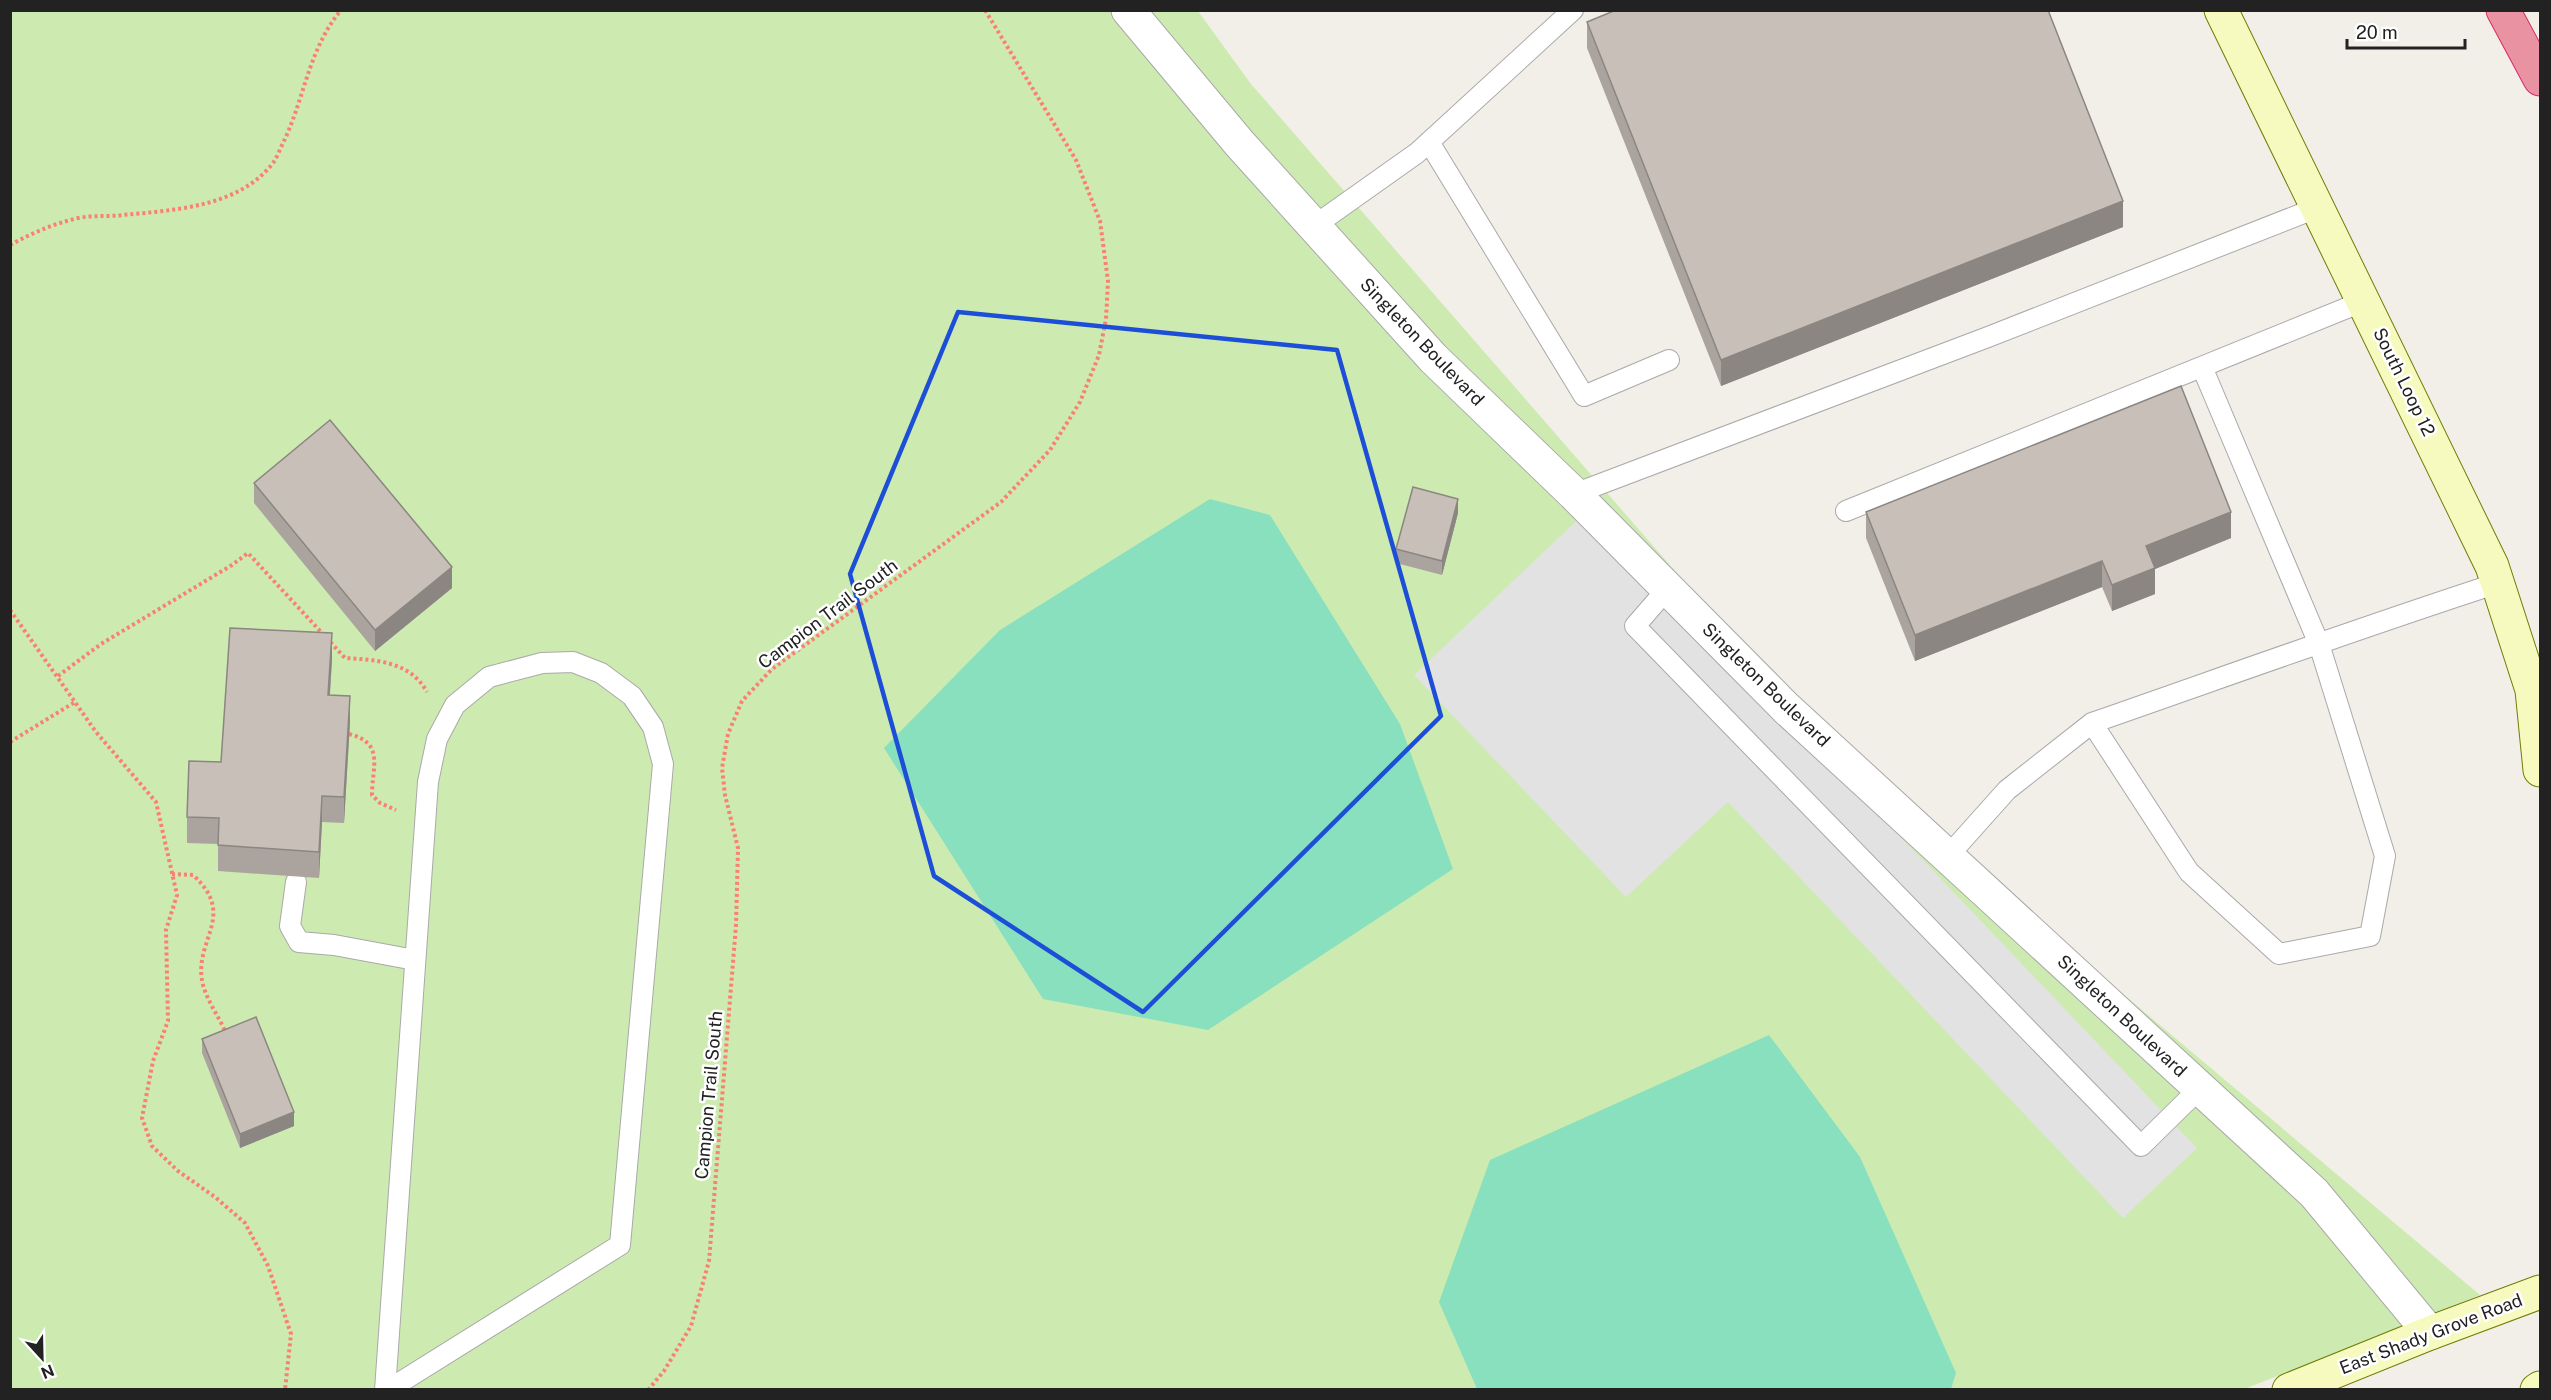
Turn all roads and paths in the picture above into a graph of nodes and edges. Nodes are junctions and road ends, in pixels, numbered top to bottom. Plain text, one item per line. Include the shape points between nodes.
1 (341, 10) edge
2 (986, 10) edge
3 (1128, 10) edge
4 (2221, 10) edge
5 (2502, 10) edge
6 (1572, 11) edge
7 (2541, 78) edge
8 (1429, 142) junction
9 (2319, 207) junction
10 (1314, 226) junction
11 (10, 245) edge
12 (2364, 301) junction
13 (1669, 360) dead end
14 (2202, 367) junction
15 (1574, 494) junction
16 (1846, 512) dead end
17 (2498, 583) junction
18 (1668, 588) junction
19 (10, 610) edge
20 (2319, 644) junction
21 (58, 676) junction
22 (75, 702) junction
23 (2092, 723) junction
24 (444, 726) junction
25 (349, 734) edge
26 (10, 742) edge
27 (2541, 770) edge
28 (426, 814) junction
29 (1948, 856) junction
30 (172, 874) junction
31 (296, 882) edge
32 (415, 960) junction
33 (225, 1031) edge
34 (2200, 1088) junction
35 (2541, 1292) edge
36 (2430, 1333) junction
37 (285, 1389) edge
38 (387, 1389) edge
39 (648, 1389) edge
40 (2289, 1389) edge

1 - 11 path via 314,54 297,113 274,161 254,184 220,200 123,216 80,218 41,229
2 - 39 path, Campion Trail South via 1076,160 1100,221 1108,280 1099,355 1080,402 1050,450 1001,502 772,669 742,701 728,734 722,768 738,848 736,924 709,1261 691,1326 664,1371
3 - 10 street, Singleton Boulevard
4 - 9 main road, South Loop 12
5 - 7 highway
6 - 8 lane
8 - 10 lane
8 - 13 lane via 1584,396
9 - 12 main road, South Loop 12
9 - 15 lane
10 - 15 street, Singleton Boulevard via 1433,358
12 - 14 lane
12 - 17 main road, South Loop 12
14 - 16 lane
14 - 20 lane
15 - 18 street, Singleton Boulevard
17 - 20 lane
17 - 27 main road, South Loop 12 via 2532,690
18 - 29 street, Singleton Boulevard via 1786,708
18 - 34 lane via 1635,626 2141,1146
19 - 21 path
20 - 23 lane
20 - 23 lane via 2385,856 2370,936 2279,954 2189,872
21 - 22 path
21 - 24 path via 101,644 248,553 345,658 380,660 410,671 426,688
22 - 26 path
22 - 30 path via 156,802
23 - 29 lane via 2007,790
24 - 28 lane via 432,760
24 - 38 lane via 455,705 489,677 542,663 573,662 601,673 632,696 653,727 663,764 620,1245
25 - 28 path via 369,743 375,757 372,795 388,808
28 - 32 lane
29 - 34 street, Singleton Boulevard
30 - 33 path via 193,875 205,886 212,903 212,923 201,959 202,980
30 - 37 path via 177,895 166,930 168,1021 153,1061 142,1118 152,1146 245,1223 263,1258 291,1334
31 - 32 lane via 290,927 299,942
32 - 38 lane
34 - 36 street, Singleton Boulevard via 2314,1193
35 - 36 main road, East Shady Grove Road
36 - 40 main road, East Shady Grove Road

